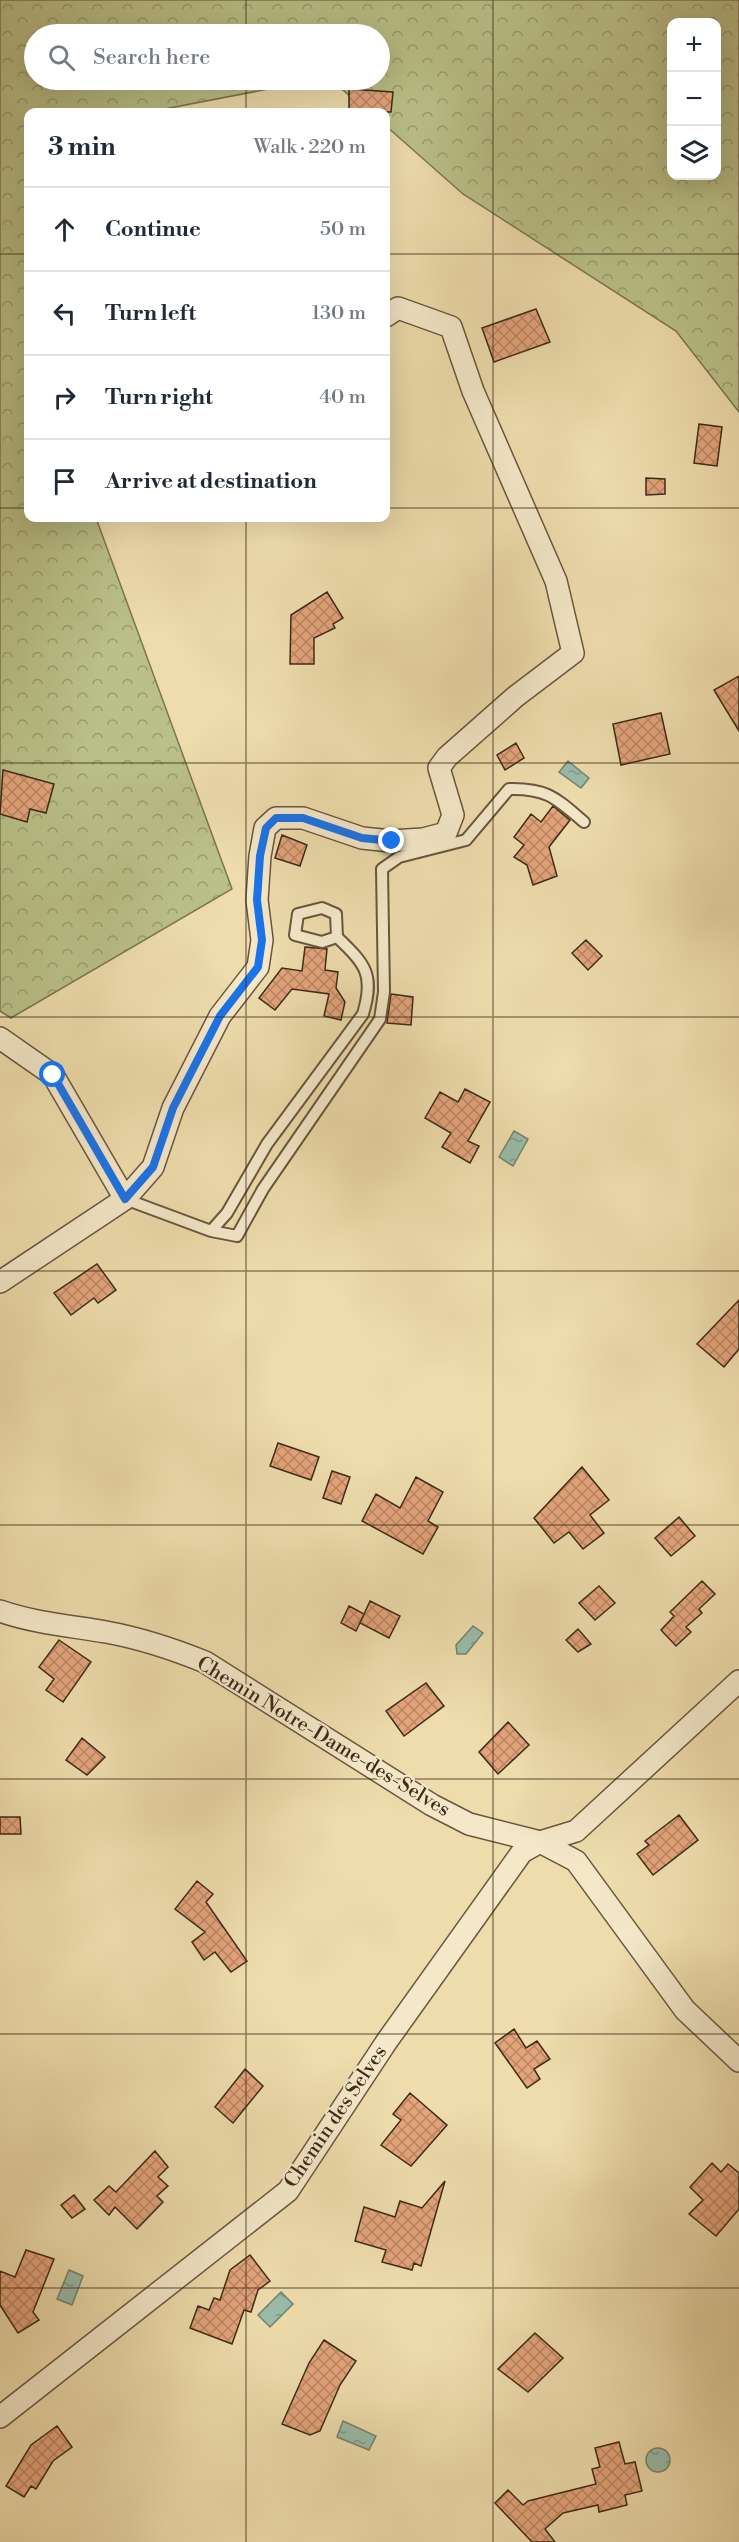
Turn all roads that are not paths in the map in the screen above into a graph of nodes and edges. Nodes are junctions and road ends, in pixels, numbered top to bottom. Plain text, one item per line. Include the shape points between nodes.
1 (390, 313) edge
2 (584, 822) dead end
3 (338, 937) dead end
4 (0, 1038) edge
5 (125, 1199) junction
6 (211, 1231) junction
7 (0, 1282) edge
8 (0, 1611) edge
9 (739, 1681) edge
10 (540, 1842) junction
11 (739, 2061) edge
12 (0, 2417) edge

1 - 5 street via 398,308 451,327 473,391 556,581 573,652 515,697 439,768 453,815 446,833 413,840 362,838 303,818 276,818 266,828 258,878 262,940 258,967 220,1016 173,1108 153,1167
2 - 6 lane via 554,796 509,789 466,840 399,857 382,869 384,992 380,1019 263,1189 237,1236
3 - 6 lane via 363,962 367,1001 363,1014 267,1144 227,1212
4 - 5 street via 53,1075
5 - 6 lane
5 - 7 street
8 - 10 street, Chemin Notre-Dame-des-Selves via 109,1633 204,1662 432,1805 469,1824
9 - 10 street via 576,1832
10 - 11 street, Chemin Notre-Dame-des-Selves via 576,1861 685,2010
10 - 12 street, Chemin des Selves via 522,1852 497,1883 288,2191

